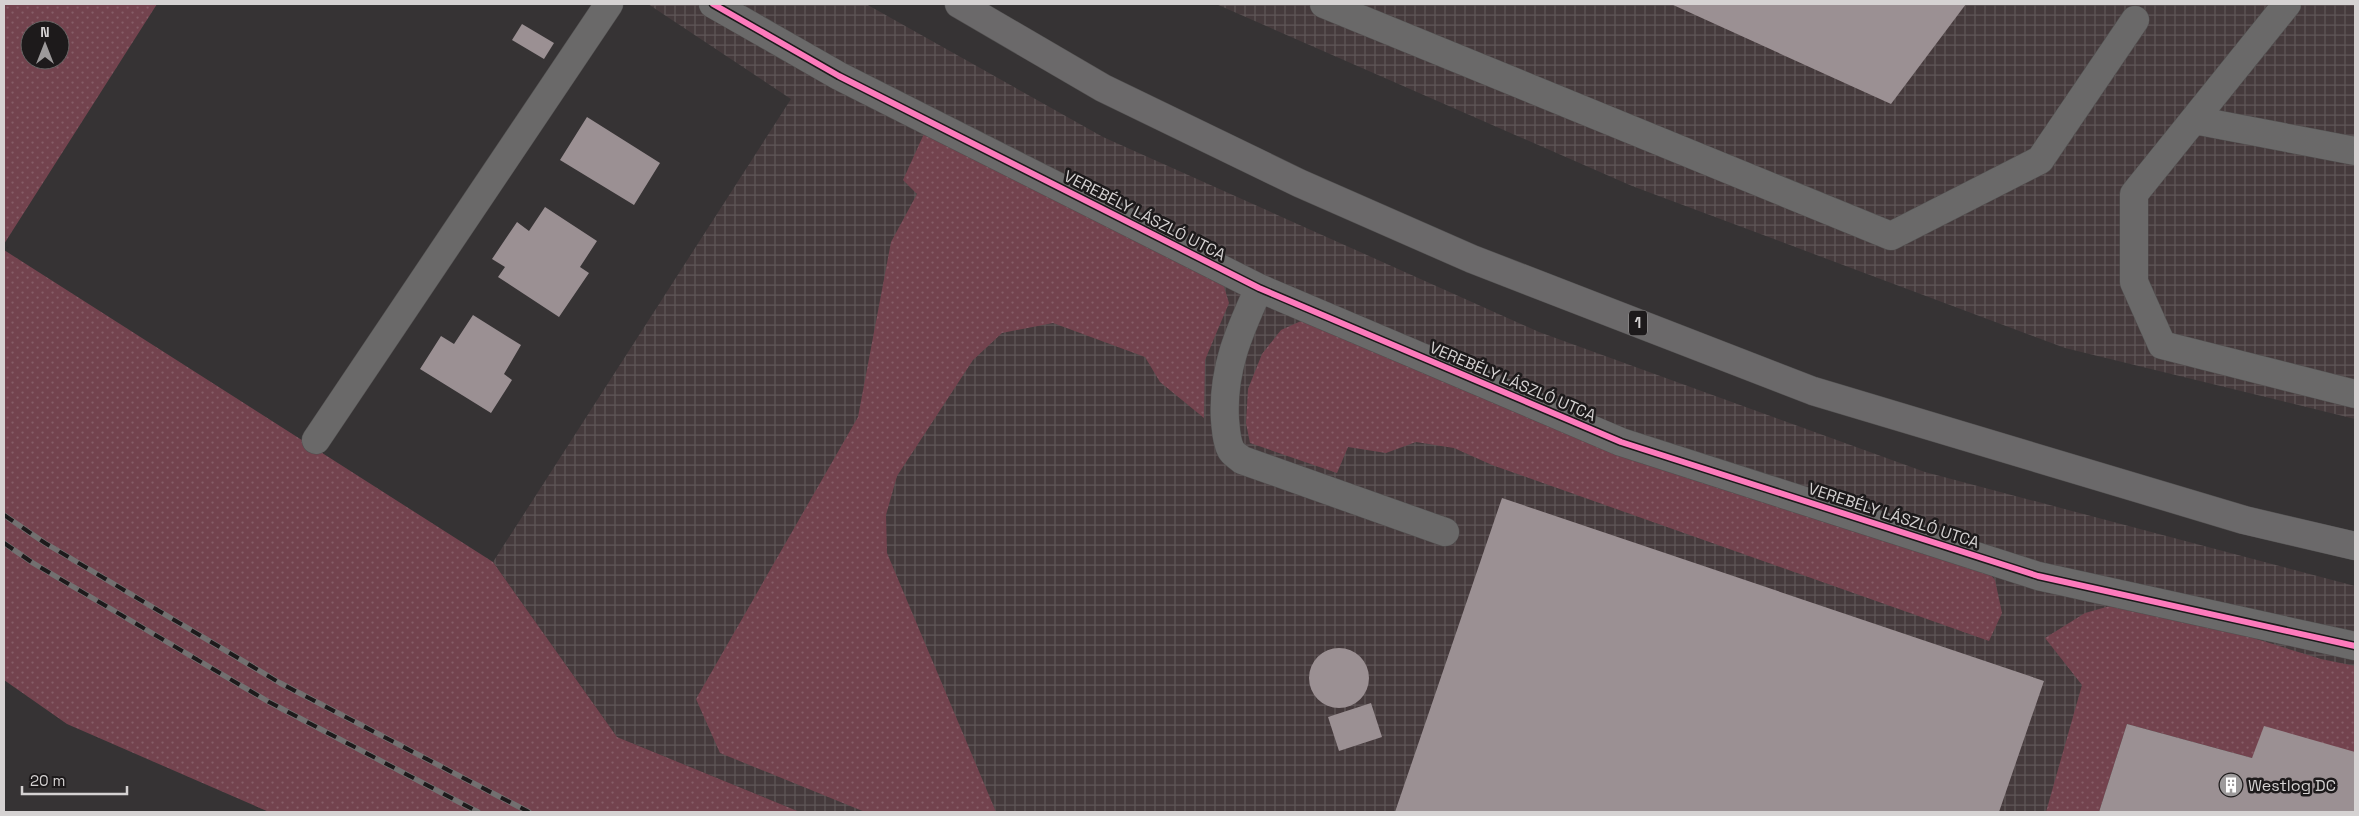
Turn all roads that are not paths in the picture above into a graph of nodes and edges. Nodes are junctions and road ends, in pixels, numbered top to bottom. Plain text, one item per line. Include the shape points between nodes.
1 (609, 4) edge
2 (713, 4) edge
3 (959, 4) edge
4 (1324, 4) edge
5 (2288, 4) edge
6 (2136, 20) dead end
7 (2194, 120) junction
8 (2355, 151) edge
9 (1259, 288) junction
10 (2355, 394) edge
11 (316, 440) dead end
12 (1445, 532) dead end
13 (2355, 546) edge
14 (2355, 646) edge

1 - 11 street
2 - 9 street, VEREBÉLY LÁSZLÓ UTCA via 839,76
3 - 13 main road, 1 via 1103,88 1298,183 1472,259 1813,391 2244,520
4 - 6 street via 1891,236 2040,160
5 - 7 street
7 - 8 street
7 - 10 street via 2134,194 2134,282 2162,346
9 - 12 street via 1228,366 1224,404 1231,450 1242,460
9 - 14 street, VEREBÉLY LÁSZLÓ UTCA via 1630,445 2038,576

